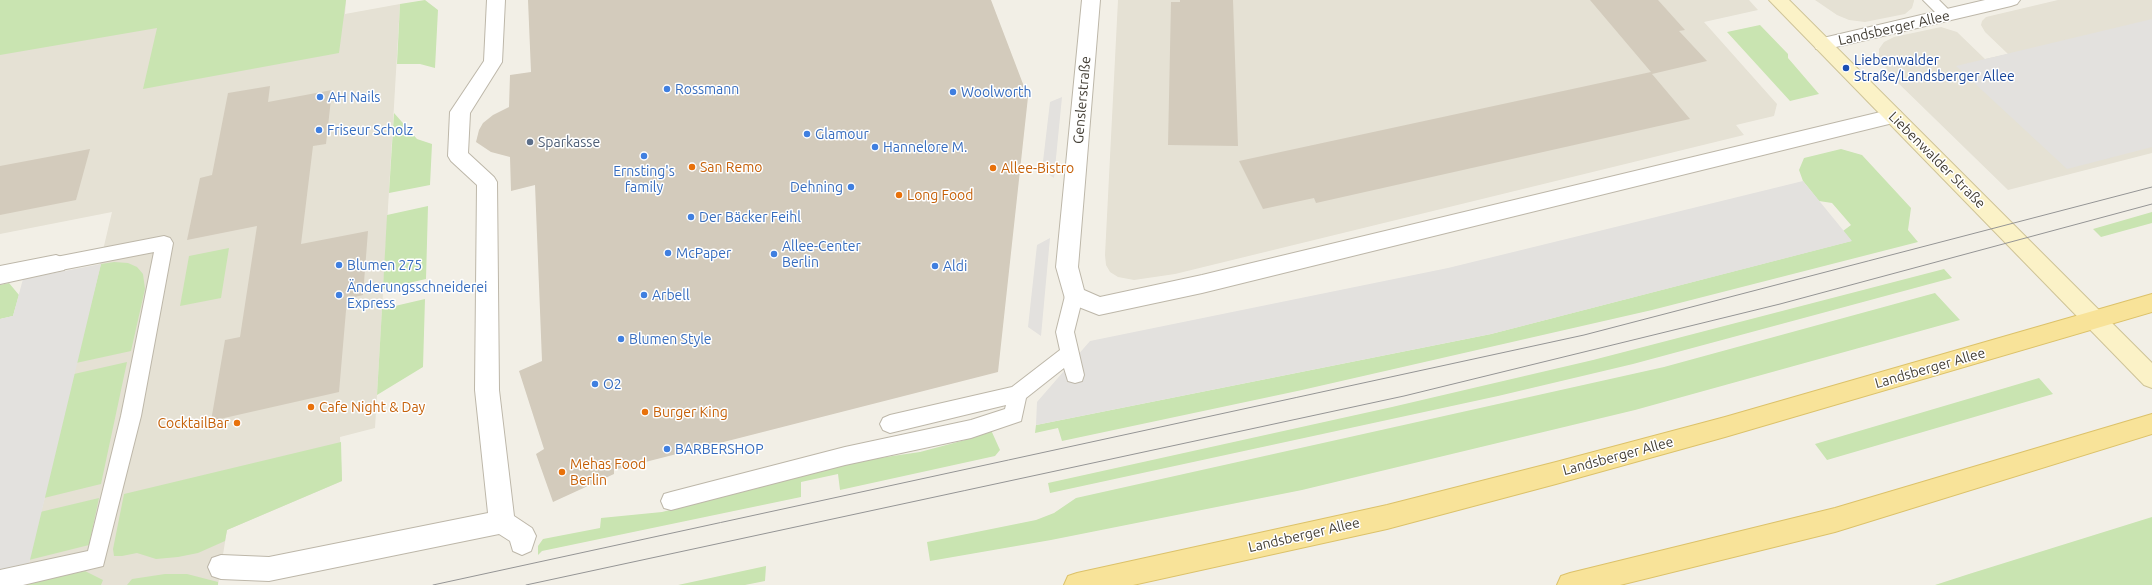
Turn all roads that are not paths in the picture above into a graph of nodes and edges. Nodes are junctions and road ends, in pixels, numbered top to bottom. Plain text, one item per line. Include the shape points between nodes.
1 (496, 0) edge
2 (1091, 0) edge
3 (1778, 0) edge
4 (1930, 0) edge
5 (2011, 0) edge
6 (1947, 15) junction
7 (1823, 44) junction
8 (1893, 116) junction
9 (56, 264) joint
10 (0, 275) edge
11 (1074, 296) junction
12 (2152, 303) edge
13 (2095, 320) junction
14 (1070, 352) junction
15 (1075, 374) dead end
16 (2152, 378) edge
17 (1017, 394) junction
18 (890, 424) dead end
19 (2152, 424) edge
20 (671, 500) dead end
21 (502, 522) junction
22 (522, 543) dead end
23 (221, 567) dead end
24 (0, 580) edge
25 (1077, 585) edge
26 (1570, 585) edge

1 - 21 street via 493,62 460,112 458,156 487,182 487,390
2 - 11 street, Genslerstraße via 1067,267
3 - 7 street, Liebenwalder Straße
4 - 6 lane
5 - 6 street, Landsberger Allee
6 - 7 street, Landsberger Allee
7 - 8 street, Liebenwalder Straße
8 - 11 street via 1202,284 1099,306
8 - 13 street, Liebenwalder Straße
9 - 10 street
9 - 24 lane via 164,242 130,416 96,559
11 - 14 lane via 1065,332
12 - 13 main road, Landsberger Allee
13 - 16 street, Liebenwalder Straße
13 - 25 main road, Landsberger Allee via 1740,422 1387,517
14 - 15 lane
14 - 17 lane
17 - 18 lane
17 - 20 lane via 1014,416 971,429 845,456
19 - 26 main road via 1835,520
21 - 22 street via 523,536
21 - 23 street via 268,568

